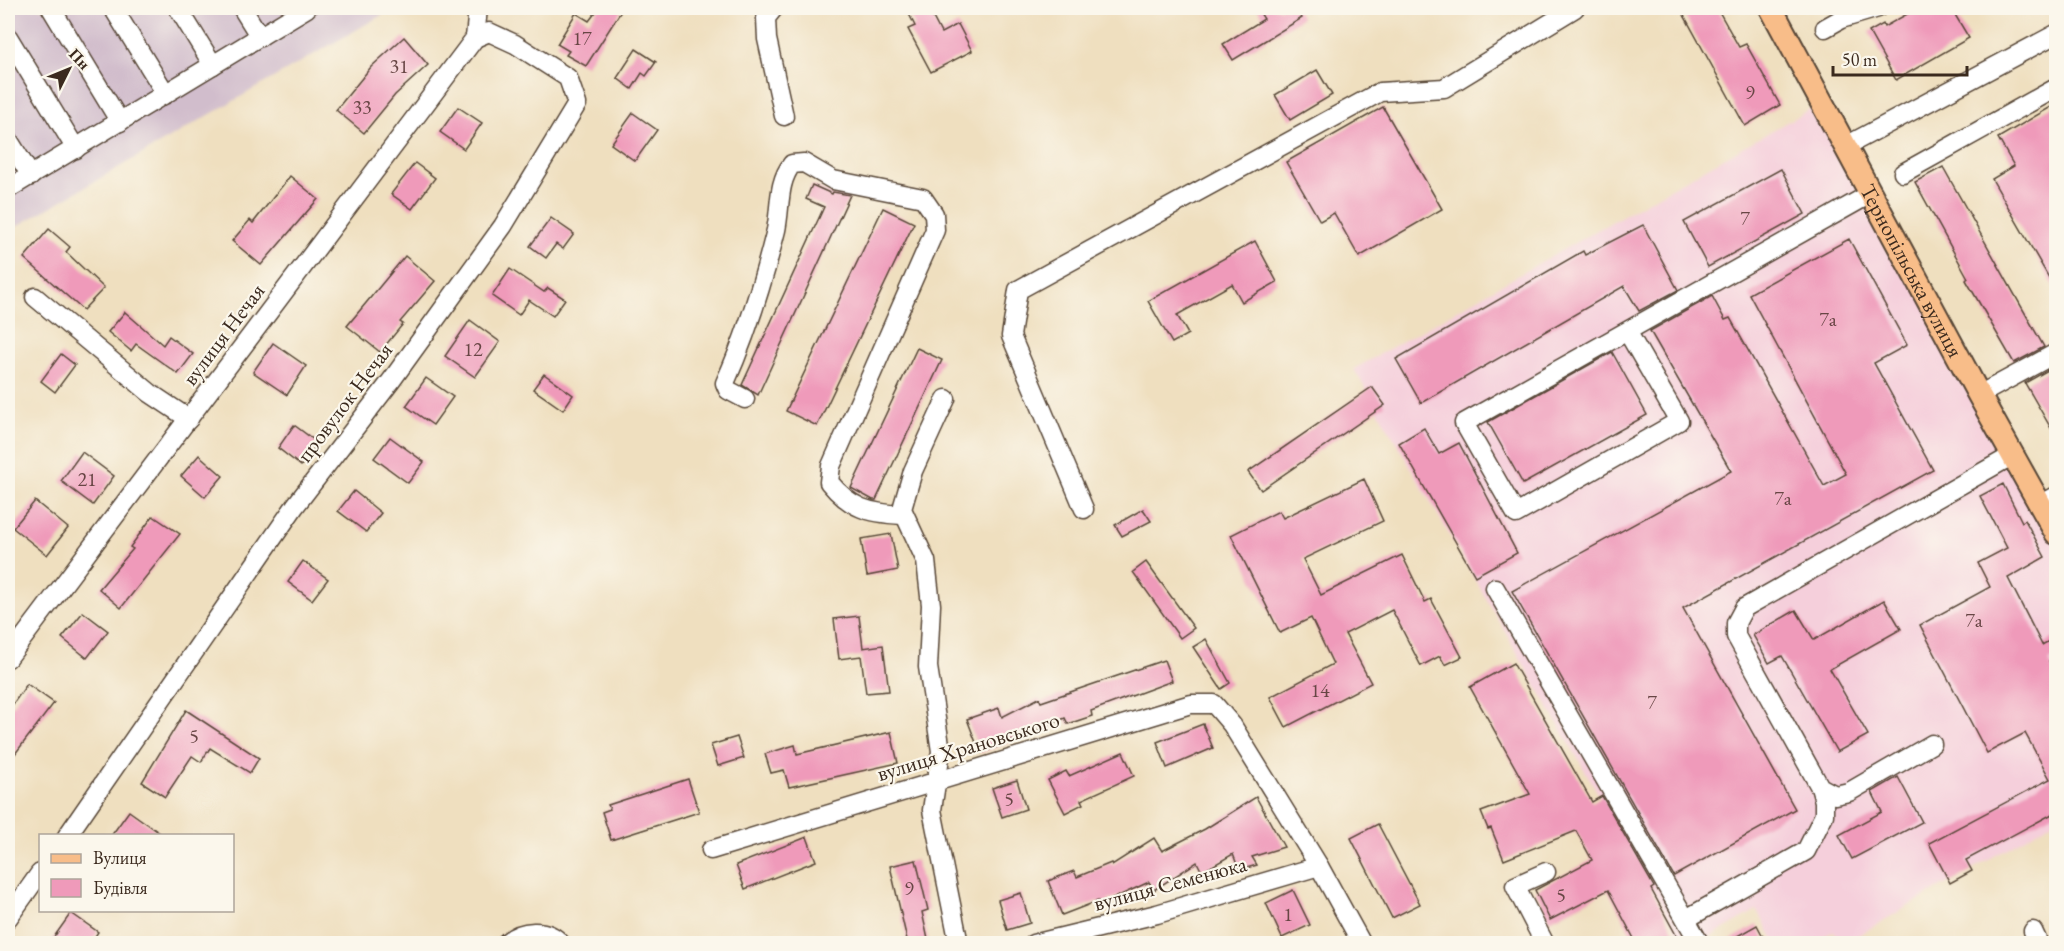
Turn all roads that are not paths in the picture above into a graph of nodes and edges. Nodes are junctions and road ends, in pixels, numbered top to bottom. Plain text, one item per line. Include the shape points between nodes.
1 (51, 8) edge
2 (113, 8) edge
3 (178, 8) edge
4 (242, 8) edge
5 (306, 8) edge
6 (478, 8) edge
7 (774, 8) edge
8 (1575, 8) edge
9 (1771, 8) edge
10 (1878, 8) edge
11 (1825, 28) dead end
12 (2056, 34) edge
13 (260, 37) junction
14 (8, 38) edge
15 (475, 38) junction
16 (213, 65) junction
17 (2056, 88) edge
18 (166, 94) junction
19 (784, 116) dead end
20 (120, 122) junction
21 (8, 139) edge
22 (1846, 146) junction
23 (76, 149) junction
24 (1903, 173) dead end
25 (31, 176) junction
26 (8, 189) edge
27 (1872, 194) junction
28 (35, 297) dead end
29 (1626, 331) junction
30 (2056, 353) edge
31 (1979, 395) junction
32 (745, 399) dead end
33 (946, 399) dead end
34 (189, 418) junction
35 (2013, 455) junction
36 (2049, 500) edge
37 (1084, 509) dead end
38 (902, 515) junction
39 (2056, 533) edge
40 (1495, 588) dead end
41 (8, 658) edge
42 (1932, 744) dead end
43 (937, 780) junction
44 (1820, 787) junction
45 (68, 834) edge
46 (711, 850) dead end
47 (1319, 866) junction
48 (1546, 872) dead end
49 (39, 874) edge
50 (8, 918) edge
51 (1686, 919) junction
52 (505, 944) edge
53 (561, 944) edge
54 (959, 944) edge
55 (1033, 944) edge
56 (1362, 944) edge
57 (1545, 944) edge
58 (1700, 944) edge

1 - 20 street
2 - 18 street
3 - 16 street
4 - 13 street
5 - 13 street
6 - 15 street
7 - 19 street via 766,18 766,39
8 - 37 street via 1443,88 1380,92 1017,290 1011,336
9 - 22 main road, Тернопільська вулиця
10 - 11 street
12 - 22 street
13 - 16 street
14 - 23 street
15 - 34 street, вулиця Нечая
15 - 45 street, провулок Нечая via 489,32 547,63 568,78 577,104 503,226 295,506
16 - 18 street
17 - 24 street
18 - 20 street
20 - 23 street
21 - 25 street
22 - 27 main road, Тернопільська вулиця
23 - 25 street
25 - 26 street
27 - 29 street
27 - 31 main road, Тернопільська вулиця
28 - 34 street via 150,393
29 - 29 street via 1679,421 1516,514 1464,423
30 - 31 street
31 - 35 main road, Тернопільська вулиця
32 - 38 street via 728,390 724,383 744,341 776,228 783,175 792,164 804,164 833,180 923,198 934,214 935,230 831,466 829,482 845,501 877,513
33 - 38 street via 913,471
34 - 41 street, вулиця Нечая
35 - 36 main road, Тернопільська вулиця
35 - 44 street via 1744,608 1736,623 1736,636
36 - 39 main road, Тернопільська вулиця
38 - 43 street via 926,561 931,605 928,667 941,752
40 - 51 street
42 - 44 street via 1849,792 1835,795
43 - 46 street, вулиця Храновського
43 - 47 street, вулиця Храновського via 1191,704 1214,704 1232,725
43 - 54 street via 932,810
44 - 51 street via 1824,815 1806,851
47 - 55 street, вулиця Семенюка via 1157,914
47 - 56 street, вулиця Храновського
48 - 57 street via 1515,886
49 - 50 street
51 - 58 street
52 - 53 street via 514,936 546,931

